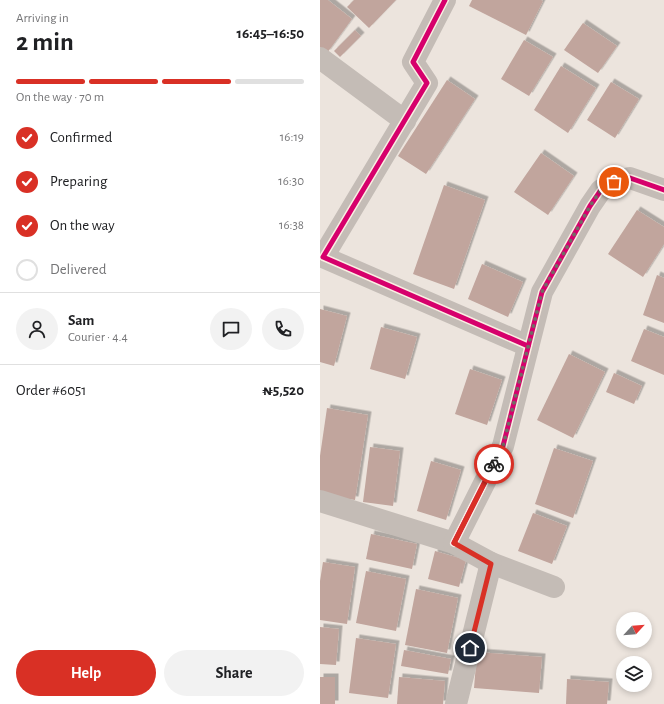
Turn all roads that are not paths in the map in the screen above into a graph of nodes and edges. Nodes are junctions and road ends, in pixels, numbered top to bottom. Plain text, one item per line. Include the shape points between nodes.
1 (445, 0) edge
2 (320, 58) edge
3 (404, 121) junction
4 (664, 190) edge
5 (528, 346) junction
6 (320, 501) edge
7 (454, 543) junction
8 (491, 564) junction
9 (554, 588) dead end
10 (456, 704) edge

1 - 3 street via 413,62 427,83
2 - 3 street
3 - 5 street via 323,257
4 - 5 street via 630,178 614,182 601,190 542,292
5 - 7 street via 503,446
6 - 7 street
7 - 8 street
8 - 9 street
8 - 10 street

